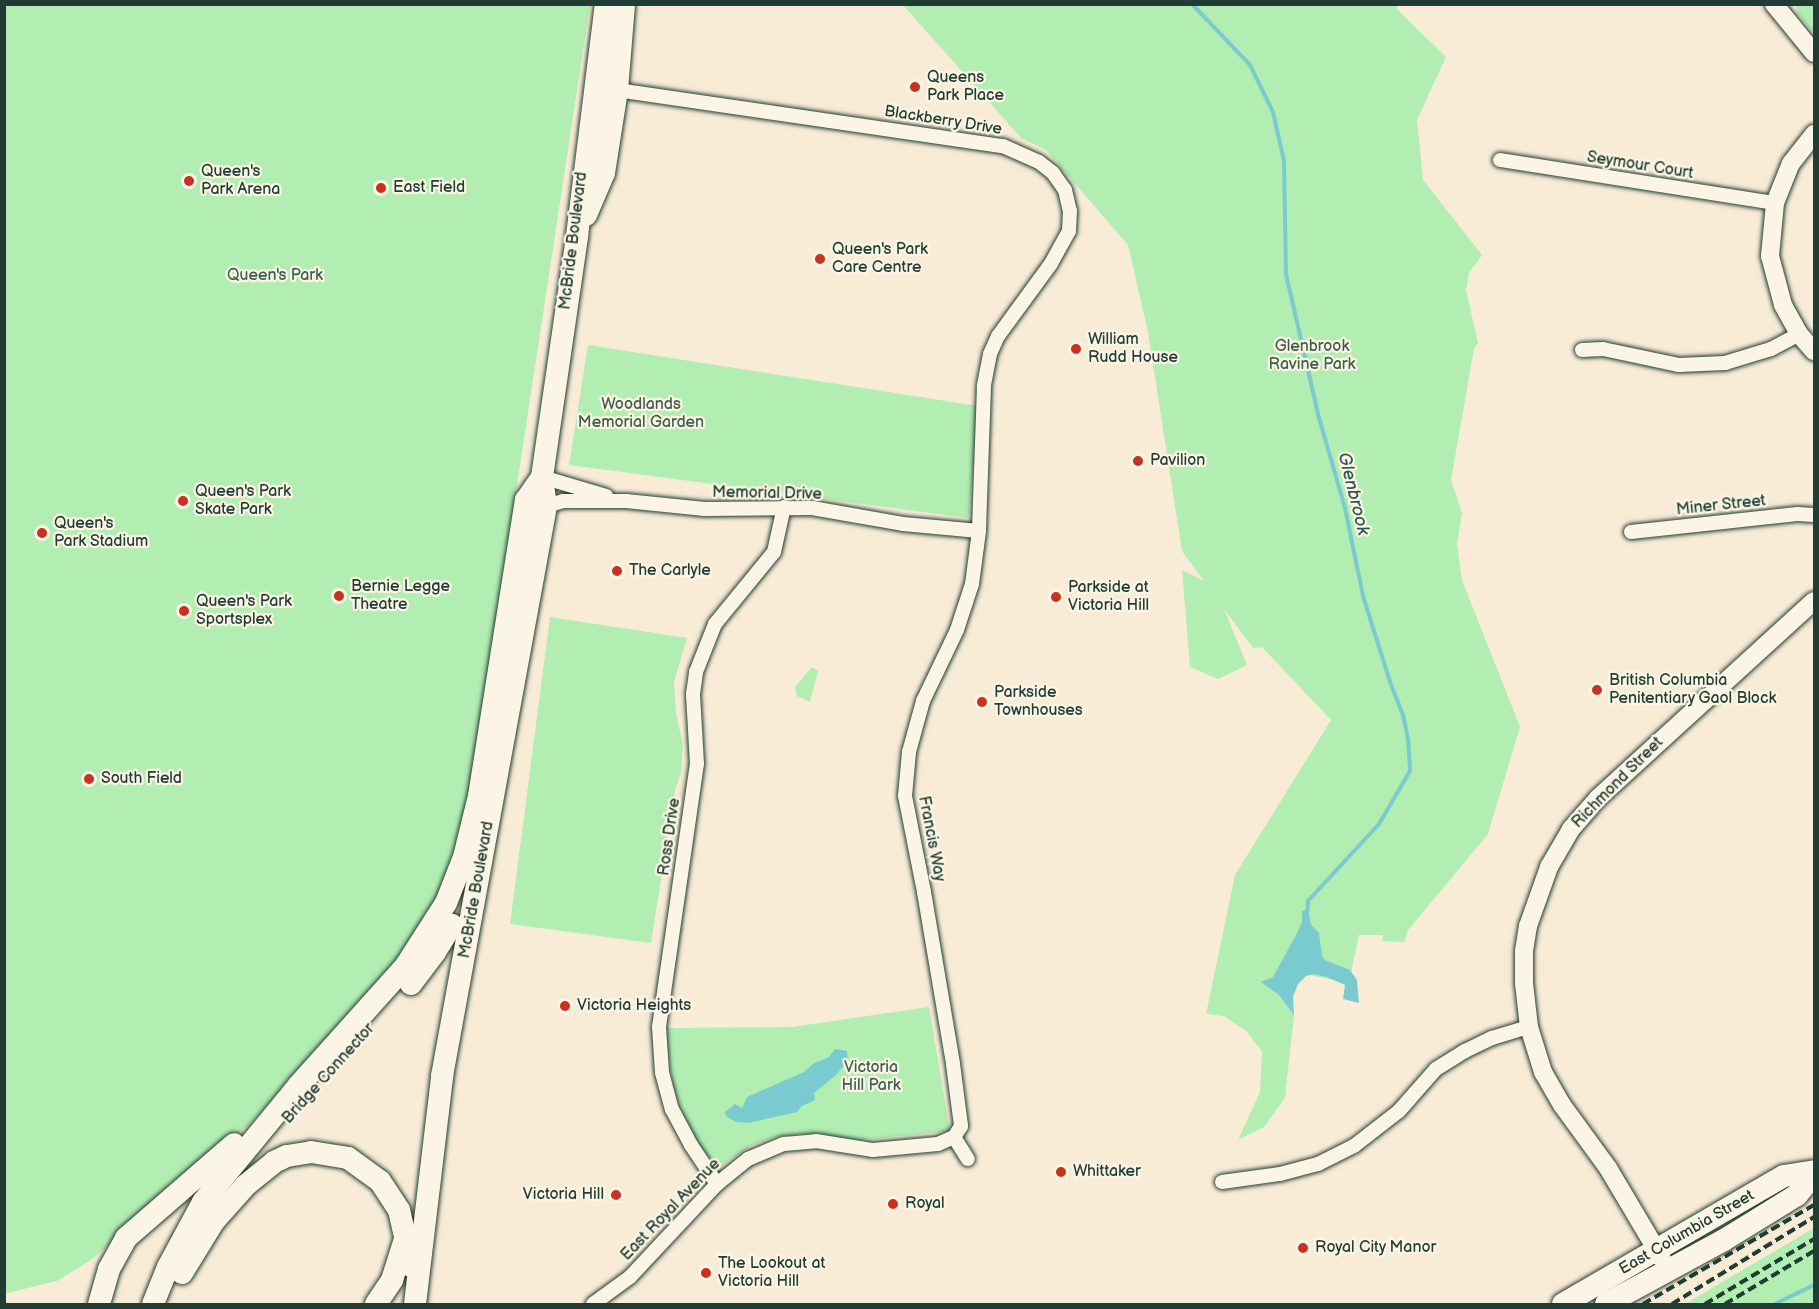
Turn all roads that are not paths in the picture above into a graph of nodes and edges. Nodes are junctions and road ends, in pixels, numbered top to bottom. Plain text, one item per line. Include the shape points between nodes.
1 (606, 4) edge
2 (624, 4) edge
3 (1774, 4) edge
4 (1815, 53) edge
5 (617, 90) junction
6 (1815, 134) edge
7 (1500, 160) dead end
8 (1775, 203) junction
9 (577, 236) junction
10 (1799, 334) junction
11 (1582, 350) dead end
12 (1815, 351) edge
13 (984, 386) joint
14 (542, 477) junction
15 (626, 501) junction
16 (546, 506) junction
17 (784, 507) junction
18 (1815, 515) edge
19 (979, 531) junction
20 (1630, 532) dead end
21 (1815, 601) edge
22 (486, 843) junction
23 (464, 857) joint
24 (1529, 1027) junction
25 (299, 1085) junction
26 (954, 1137) junction
27 (968, 1159) dead end
28 (1815, 1172) edge
29 (1222, 1182) dead end
30 (717, 1184) junction
31 (406, 1234) junction
32 (1663, 1260) junction
33 (182, 1273) junction
34 (416, 1303) edge
35 (99, 1305) edge
36 (153, 1305) edge
37 (169, 1305) edge
38 (376, 1305) edge
39 (593, 1305) edge
40 (1563, 1305) edge
41 (1606, 1305) edge

1 - 9 main road, McBride Boulevard
2 - 5 main road
3 - 4 street
5 - 9 main road via 604,173
5 - 13 street, Blackberry Drive via 1003,146 1039,162 1053,173 1065,190 1069,231 1050,265 998,336
6 - 8 street via 1791,164
7 - 8 street, Seymour Court
8 - 10 street via 1772,268 1783,305
9 - 14 main road, McBride Boulevard
10 - 11 street via 1771,349 1725,363 1679,365 1604,350
10 - 12 street
13 - 19 street, Francis Way
14 - 15 street, Memorial Drive
14 - 16 main road, McBride Boulevard
14 - 23 main road, McBride Boulevard via 526,500 479,796
15 - 16 street, Memorial Drive via 563,501
15 - 17 street, Memorial Drive via 705,509
16 - 22 main road, McBride Boulevard
17 - 19 street, Memorial Drive
17 - 30 street, Ross Drive via 774,552 715,624 696,672 693,694 697,765 659,1027 662,1072 672,1110
18 - 20 street, Miner Street
19 - 26 street, Francis Way via 972,584 957,630 917,721 909,752 905,796 953,1064 961,1126
21 - 24 street, Richmond Street via 1598,798 1571,829 1549,867 1528,926 1524,983
22 - 33 main road, Bridge Connector via 464,902 420,974 238,1174 208,1215
22 - 34 main road, McBride Boulevard via 442,1076
23 - 25 main road, Bridge Connector via 446,903 405,968
24 - 29 street via 1465,1051 1436,1070 1399,1111 1354,1146 1318,1164
24 - 32 street, Richmond Street via 1543,1072 1608,1168
25 - 35 main road via 126,1238 109,1269
25 - 36 main road, Bridge Connector via 203,1202 168,1267
26 - 27 street
26 - 30 street, East Royal Avenue via 939,1143 873,1150 816,1141 784,1144 748,1159
28 - 32 main road, East Columbia Street via 1797,1195 1724,1240
30 - 39 street, East Royal Avenue via 630,1277
31 - 33 main road via 393,1199 370,1172 335,1154 298,1153 274,1162 234,1197
31 - 34 main road
31 - 38 main road via 392,1280
32 - 40 main road, East Columbia Street
32 - 41 main road, East Columbia Street
33 - 37 main road, Bridge Connector

